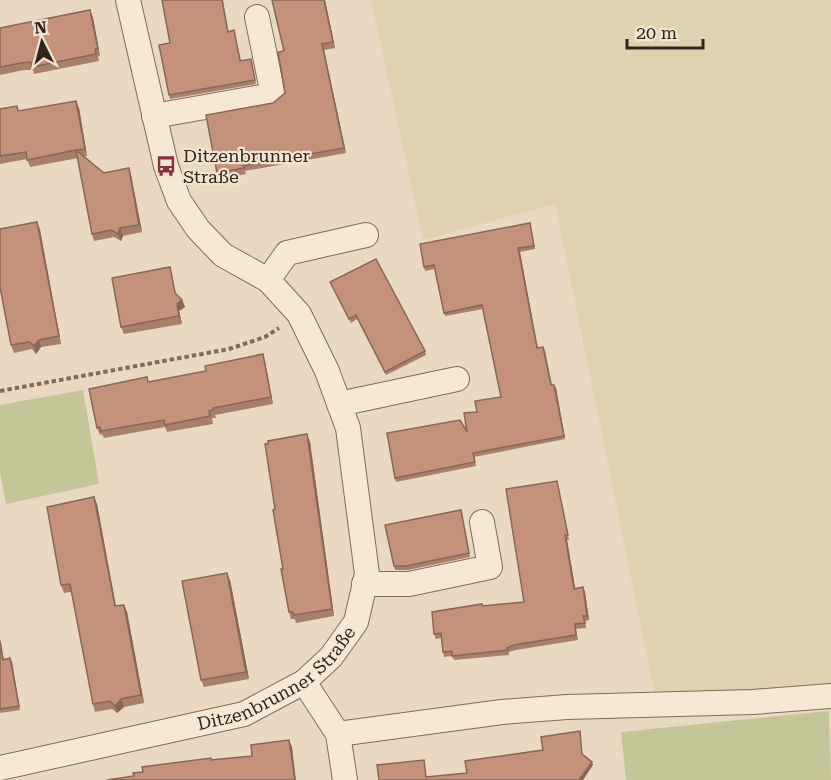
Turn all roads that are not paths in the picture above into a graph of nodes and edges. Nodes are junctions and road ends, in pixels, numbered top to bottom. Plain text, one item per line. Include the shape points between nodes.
1 (128, 0) edge
2 (257, 17) dead end
3 (154, 116) junction
4 (366, 234) dead end
5 (268, 279) junction
6 (457, 379) dead end
7 (339, 404) junction
8 (482, 522) dead end
9 (364, 584) junction
10 (304, 682) junction
11 (831, 696) edge
12 (338, 734) junction
13 (0, 768) edge
14 (345, 780) edge

1 - 3 street, Ditzenbrunner Straße
2 - 3 street via 273,95
3 - 5 street, Ditzenbrunner Straße via 179,201 198,230 223,255
4 - 5 street via 287,253
5 - 7 street, Ditzenbrunner Straße via 299,314
6 - 7 street
7 - 9 street, Ditzenbrunner Straße via 348,428 359,503 367,574
8 - 9 street via 490,567 409,584
9 - 10 street, Ditzenbrunner Straße via 356,622 331,657
10 - 12 street
10 - 13 street, Ditzenbrunner Straße via 244,714
11 - 12 street via 502,712
12 - 14 street

